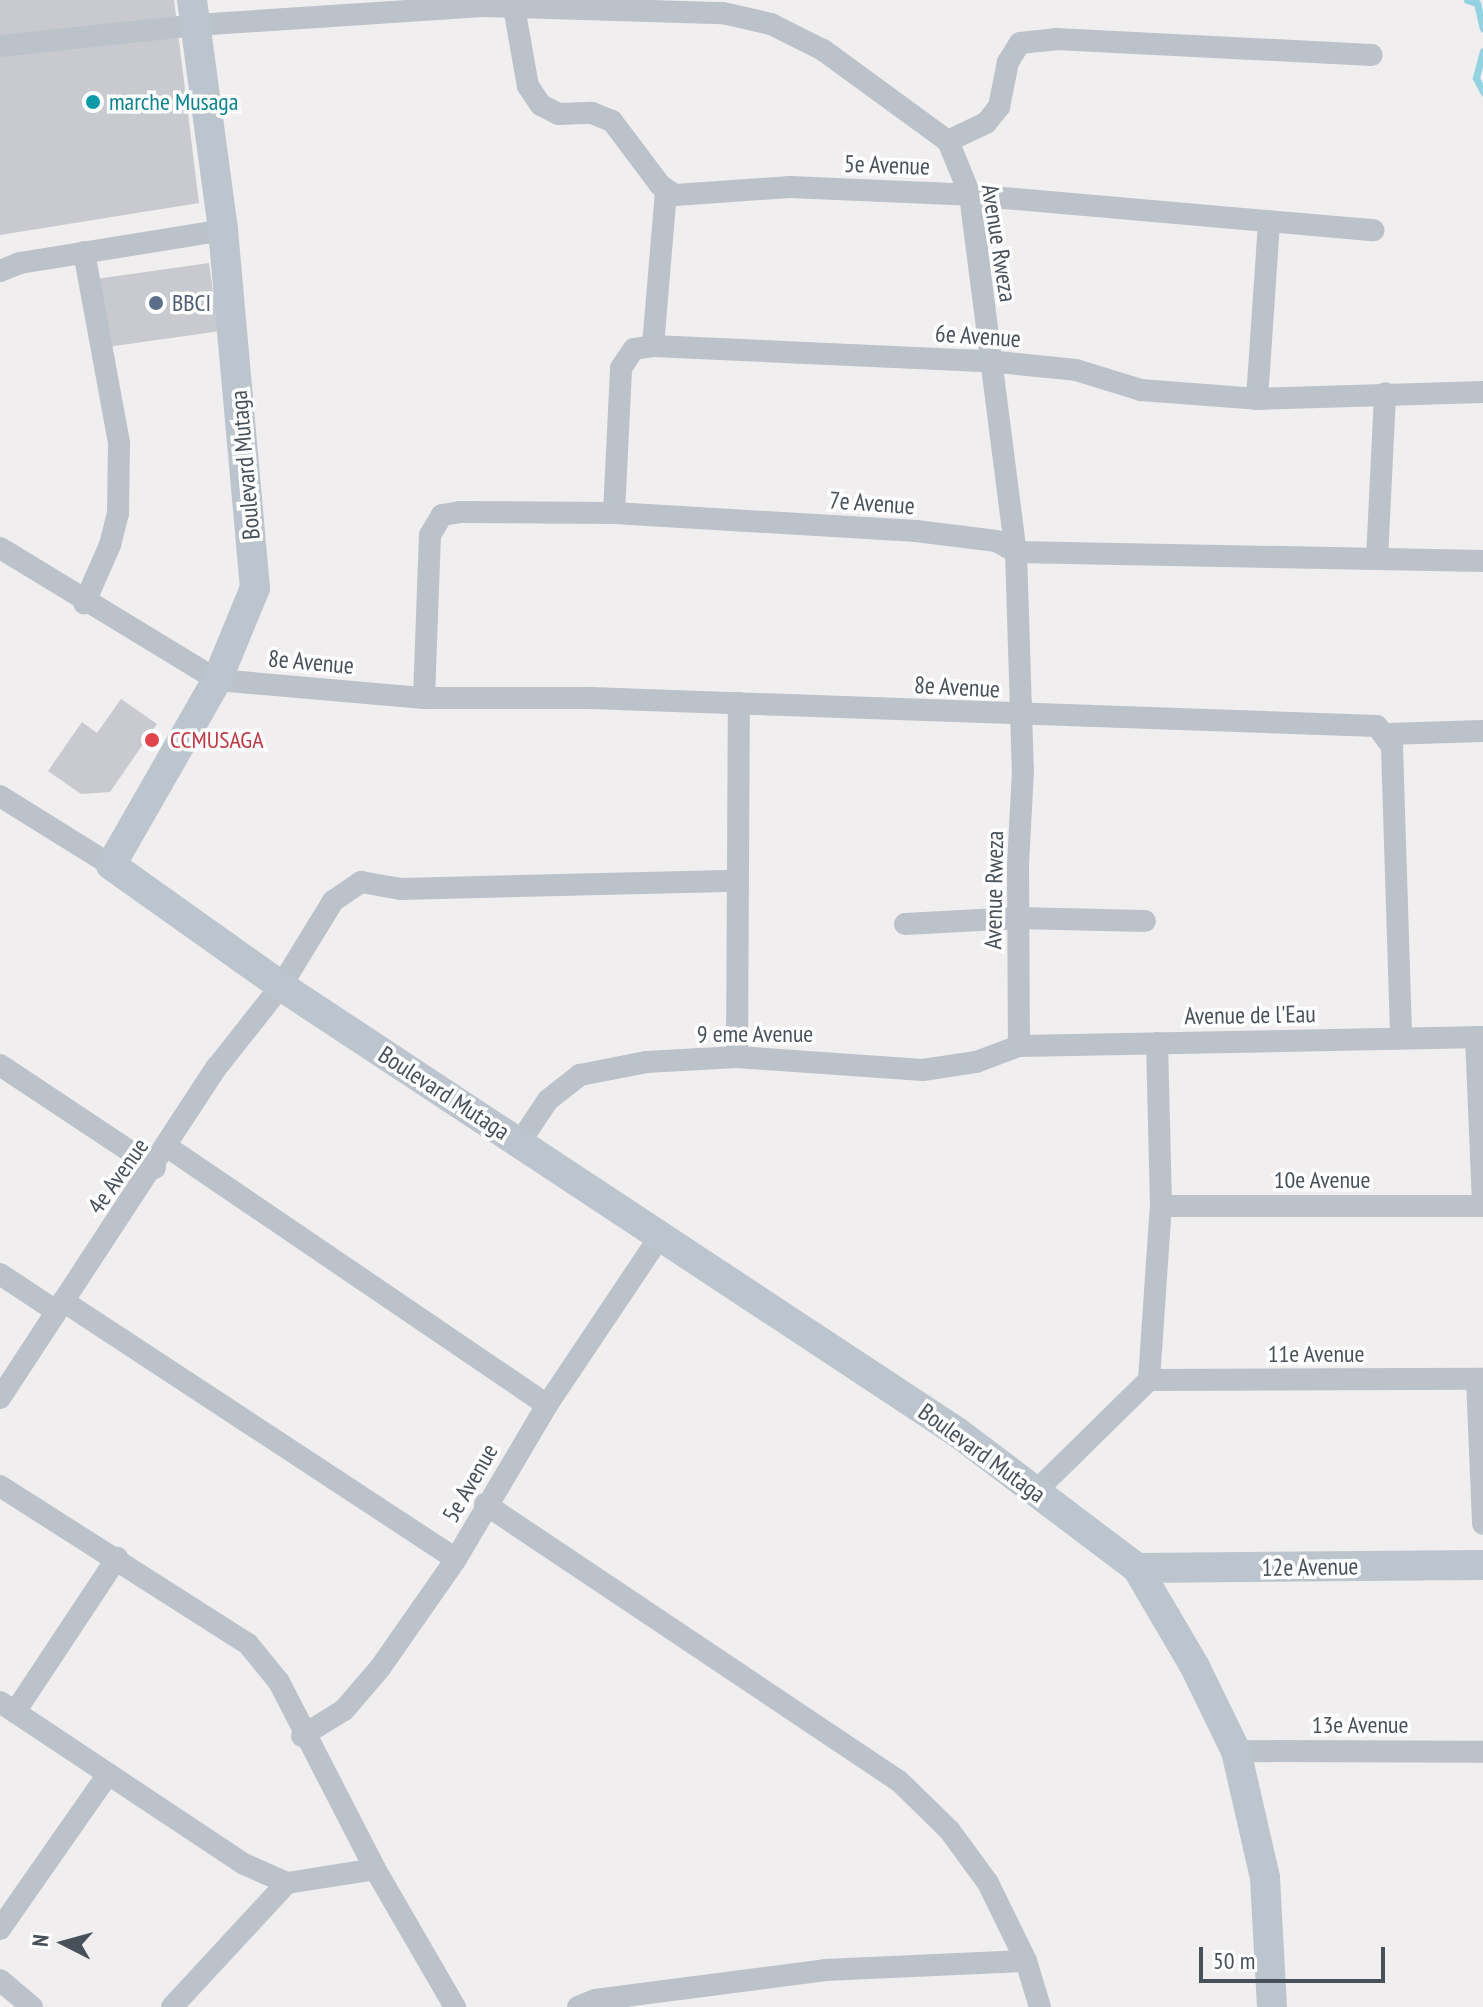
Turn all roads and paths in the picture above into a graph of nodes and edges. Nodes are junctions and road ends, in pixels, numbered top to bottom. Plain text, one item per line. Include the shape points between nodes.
1 (640, 5) edge
2 (514, 7) junction
3 (194, 12) edge
4 (0, 46) edge
5 (1372, 55) dead end
6 (948, 141) junction
7 (666, 192) junction
8 (970, 195) junction
9 (1269, 221) junction
10 (223, 230) junction
11 (1373, 230) dead end
12 (84, 252) junction
13 (0, 271) edge
14 (653, 346) junction
15 (988, 361) junction
16 (1483, 392) edge
17 (1385, 393) junction
18 (1257, 399) junction
19 (614, 513) junction
20 (0, 548) edge
21 (1016, 552) junction
22 (1377, 559) junction
23 (1483, 561) edge
24 (84, 604) junction
25 (217, 680) junction
26 (424, 698) junction
27 (739, 703) junction
28 (1019, 716) junction
29 (1483, 731) edge
30 (1387, 734) junction
31 (0, 796) edge
32 (111, 865) junction
33 (737, 881) junction
34 (1018, 918) junction
35 (1145, 921) dead end
36 (905, 924) dead end
37 (281, 986) junction
38 (1479, 1037) edge
39 (1401, 1038) junction
40 (1157, 1043) junction
41 (1019, 1046) junction
42 (737, 1057) junction
43 (0, 1065) edge
44 (520, 1142) junction
45 (169, 1148) junction
46 (155, 1168) junction
47 (1161, 1206) junction
48 (1483, 1206) edge
49 (660, 1236) junction
50 (0, 1274) edge
51 (60, 1306) junction
52 (1480, 1379) edge
53 (1149, 1380) junction
54 (0, 1398) edge
55 (547, 1405) junction
56 (0, 1486) edge
57 (1036, 1491) junction
58 (485, 1504) junction
59 (1483, 1524) edge
60 (117, 1558) junction
61 (456, 1559) junction
62 (1483, 1565) edge
63 (1137, 1568) junction
64 (8, 1707) edge
65 (302, 1736) junction
66 (1236, 1751) junction
67 (1483, 1752) edge
68 (108, 1774) junction
69 (375, 1869) junction
70 (287, 1883) junction
71 (0, 1929) edge
72 (1026, 1961) junction
73 (0, 1980) edge
74 (32, 2007) edge
75 (172, 2007) edge
76 (455, 2007) edge
77 (578, 2007) edge
78 (1040, 2007) edge
79 (1272, 2007) edge

1 - 2 street, Avenue Rweza
1 - 6 street, Avenue Rweza via 771,24 872,81
2 - 3 street, Avenue Rweza
2 - 7 street via 528,86 541,105 559,114 592,113 612,121
3 - 4 street, Avenue Rweza
3 - 10 street, Boulevard Mutaga
5 - 6 street via 1056,39 1020,43 1008,62 999,107 986,123
6 - 8 street, Avenue Rweza
7 - 8 street, 5e Avenue via 790,187
7 - 14 street
8 - 9 street, 5e Avenue
8 - 15 street, Avenue Rweza
9 - 11 street, 5e Avenue
9 - 18 street
10 - 12 street
10 - 25 street, Boulevard Mutaga via 255,588
12 - 13 street
12 - 24 street via 119,443 118,513
14 - 15 street, 6e Avenue
14 - 19 street via 634,349 621,368
15 - 18 street, 6e Avenue via 1076,370 1141,390
15 - 21 street, Avenue Rweza
16 - 17 street, 6e Avenue
17 - 18 street, 6e Avenue
17 - 22 street
19 - 21 street, 7e Avenue via 916,531 996,541
19 - 26 street, 7e Avenue via 460,512 433,523
20 - 24 street
21 - 22 street, 7e Avenue
21 - 28 street, Avenue Rweza
22 - 23 street, 7e Avenue
24 - 25 street
25 - 26 street, 8e Avenue
25 - 32 street, Boulevard Mutaga
26 - 27 street, 8e Avenue
27 - 28 street, 8e Avenue
27 - 33 street
28 - 30 street, 8e Avenue via 1322,721 1377,726
28 - 34 street, Avenue Rweza via 1023,770
29 - 30 street, 8e Avenue
30 - 39 street via 1394,782
31 - 32 street
32 - 37 street, Boulevard Mutaga
33 - 37 street, 4e Avenue via 400,889 361,882 333,901
33 - 42 street
34 - 35 street
34 - 36 street
34 - 41 street, Avenue Rweza
37 - 44 street, Boulevard Mutaga
37 - 45 street, 4e Avenue via 217,1067
38 - 39 street, Avenue de l'Eau
38 - 48 street
39 - 40 street, Avenue de l'Eau
40 - 41 street, Avenue de l'Eau
40 - 47 street
41 - 42 street, 9 eme Avenue via 976,1062 923,1070
42 - 44 street, 9 eme Avenue via 646,1062 580,1075 548,1100
43 - 46 street
44 - 49 street, Boulevard Mutaga
45 - 46 street, 4e Avenue
45 - 55 street
46 - 51 street, 4e Avenue
47 - 48 street, 10e Avenue
47 - 53 street
49 - 55 street, 5e Avenue
49 - 57 street, Boulevard Mutaga via 957,1432
50 - 51 street
51 - 54 street, 4e Avenue
51 - 61 street
52 - 53 street, 11e Avenue
52 - 59 street
53 - 57 street
55 - 58 street, 5e Avenue
56 - 60 street
57 - 63 street, Boulevard Mutaga
58 - 61 street, 5e Avenue
58 - 72 street via 899,1781 950,1831 988,1883
60 - 64 street
60 - 65 street via 248,1644 279,1682
61 - 65 street, 5e Avenue via 344,1710
62 - 63 street, 12e Avenue
63 - 66 street, Boulevard Mutaga
64 - 68 street
65 - 69 street
66 - 67 street, 13e Avenue
66 - 79 street, Boulevard Mutaga via 1265,1878
68 - 70 street via 244,1864
68 - 71 street
69 - 70 street
69 - 76 street
70 - 75 street
72 - 77 street via 825,1970 610,1997
72 - 78 street
73 - 74 street

